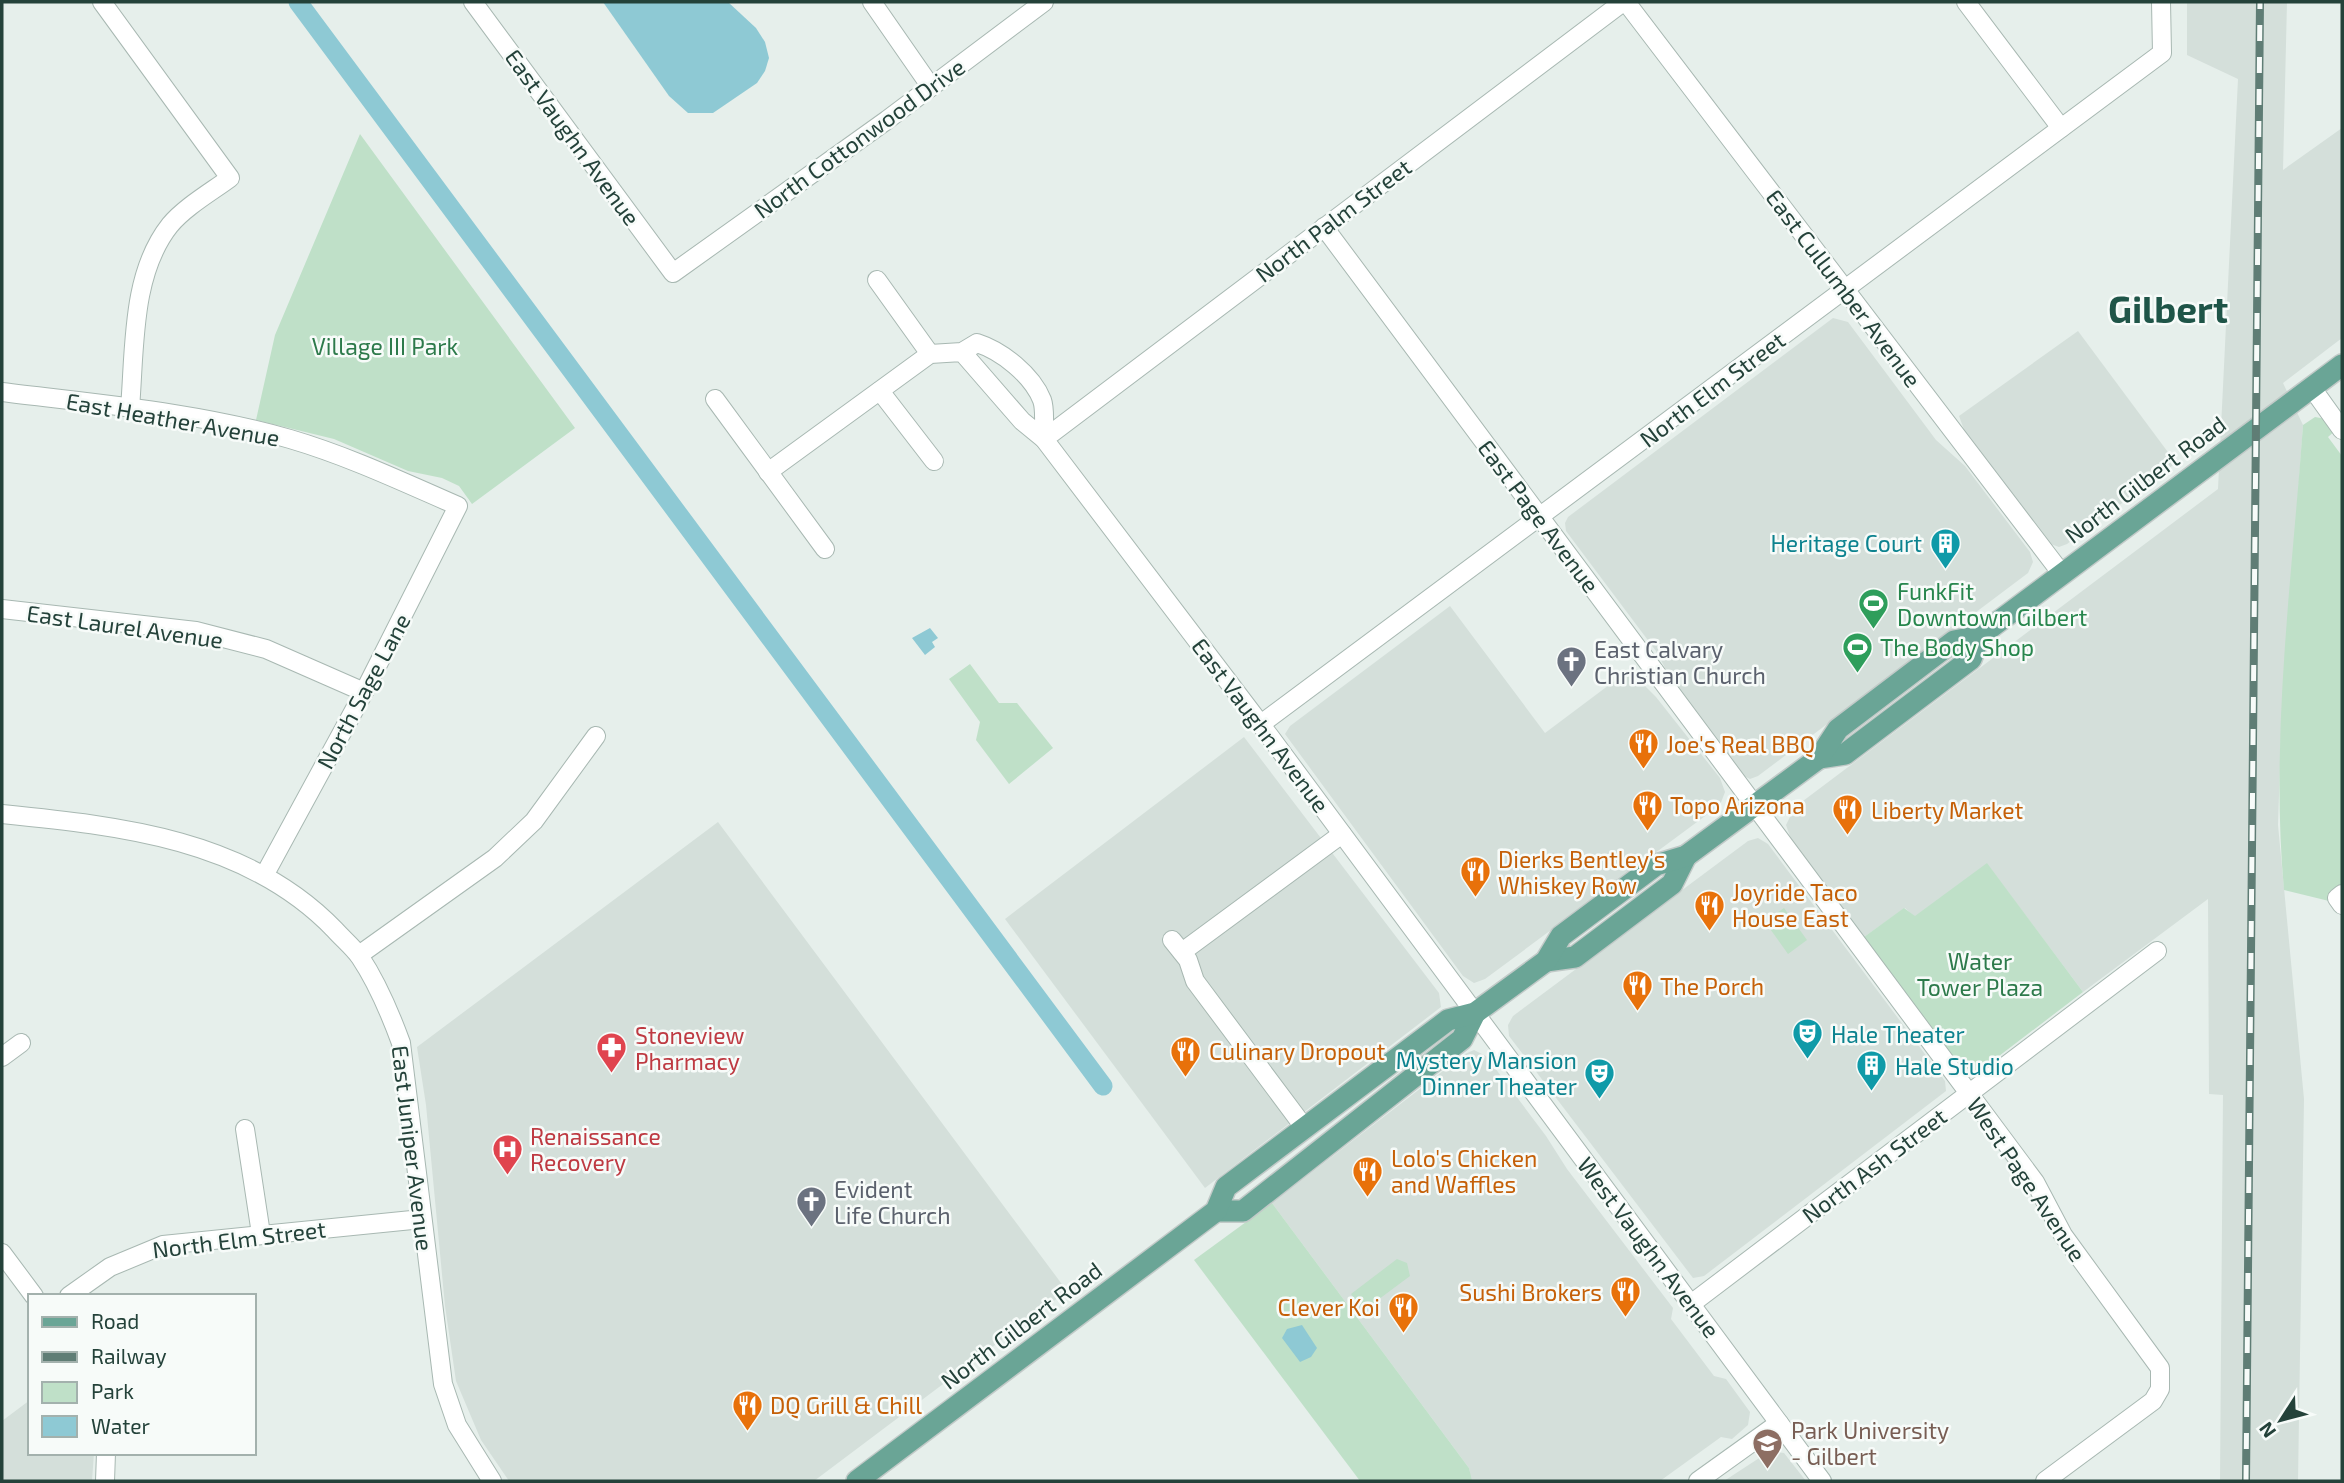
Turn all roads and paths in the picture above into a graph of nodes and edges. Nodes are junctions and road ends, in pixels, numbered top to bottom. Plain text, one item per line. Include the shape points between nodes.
1 (102, 2) edge
2 (473, 2) edge
3 (872, 2) edge
4 (1044, 2) edge
5 (1625, 2) edge
6 (1966, 2) edge
7 (2161, 2) edge
8 (931, 87) junction
9 (2061, 128) junction
10 (1324, 227) junction
11 (673, 273) joint
12 (877, 280) dead end
13 (1845, 290) junction
14 (962, 352) junction
15 (930, 354) junction
16 (2342, 365) edge
17 (2312, 387) junction
18 (880, 391) junction
19 (2, 392) edge
20 (715, 399) dead end
21 (130, 408) junction
22 (2342, 430) edge
23 (1044, 439) junction
24 (934, 461) dead end
25 (768, 472) junction
26 (458, 506) joint
27 (1539, 518) junction
28 (825, 549) dead end
29 (2062, 574) junction
30 (2, 609) edge
31 (364, 692) junction
32 (1261, 724) junction
33 (596, 736) dead end
34 (1754, 805) junction
35 (2, 814) edge
36 (1342, 834) junction
37 (265, 874) junction
38 (2157, 951) dead end
39 (359, 955) junction
40 (1475, 1013) junction
41 (21, 1043) dead end
42 (2, 1057) edge
43 (1969, 1093) junction
44 (1304, 1127) junction
45 (245, 1129) dead end
46 (1216, 1211) junction
47 (422, 1219) junction
48 (261, 1234) junction
49 (2, 1252) edge
50 (33, 1294) edge
51 (72, 1294) edge
52 (1691, 1304) junction
53 (1779, 1423) junction
54 (106, 1455) edge
55 (105, 1481) edge
56 (492, 1481) edge
57 (857, 1481) edge
58 (1698, 1481) edge
59 (1822, 1481) edge
60 (2045, 1481) edge

1 - 21 street via 230,178 171,224 152,257 140,292
2 - 11 street, East Vaughn Avenue
3 - 8 street
4 - 8 street, North Cottonwood Drive
5 - 10 street, North Palm Street
5 - 13 street, East Cullumber Avenue
6 - 9 street
7 - 9 street, North Elm Street via 2162,53
8 - 11 street, North Cottonwood Drive
9 - 13 street, North Elm Street
10 - 23 street, North Palm Street
10 - 27 street, East Page Avenue
12 - 15 street
13 - 27 street, North Elm Street
13 - 29 street, East Cullumber Avenue
14 - 15 street
14 - 23 street, East Vaughn Avenue via 1022,421
14 - 23 street via 977,343 996,349 1020,371 1042,401
15 - 18 street
16 - 17 main road, North Gilbert Road
17 - 22 street
17 - 29 main road, North Gilbert Road
18 - 24 street
18 - 25 street
19 - 21 street, East Heather Avenue
20 - 25 street
21 - 26 street, East Heather Avenue via 288,438
23 - 32 street, East Vaughn Avenue
25 - 28 street
26 - 31 street, North Sage Lane
27 - 32 street, North Elm Street
27 - 34 street, East Page Avenue
29 - 34 main road, North Gilbert Road via 1980,636 1971,659 1845,754 1819,758
30 - 31 street, East Laurel Avenue via 196,632 267,649
31 - 37 street, North Sage Lane
32 - 36 street, East Vaughn Avenue
33 - 39 street via 534,821 495,858
34 - 40 main road, North Gilbert Road via 1686,856 1672,884 1618,925 1575,957 1546,961
34 - 43 street, West Page Avenue
35 - 37 street, East Juniper Avenue via 139,831
36 - 40 street, East Vaughn Avenue
36 - 44 street via 1177,946 1195,981
37 - 39 street, East Juniper Avenue via 314,908
38 - 43 street, North Ash Street
39 - 47 street, East Juniper Avenue via 384,998 401,1043
40 - 44 main road, North Gilbert Road via 1448,1020
40 - 46 main road, North Gilbert Road via 1462,1039 1243,1211
40 - 52 street, West Vaughn Avenue
41 - 42 street
43 - 52 street, North Ash Street
43 - 60 street, West Page Avenue via 2035,1182 2063,1235 2160,1367 2160,1389 2153,1401
44 - 46 main road, North Gilbert Road via 1226,1187
45 - 48 street
46 - 57 main road, North Gilbert Road
47 - 48 street, North Elm Street
47 - 56 street, East Juniper Avenue via 443,1384 457,1425
48 - 51 street, North Elm Street via 163,1245 110,1267
49 - 50 street
52 - 53 street, West Vaughn Avenue
53 - 58 street
53 - 59 street, West Vaughn Avenue
54 - 55 street

